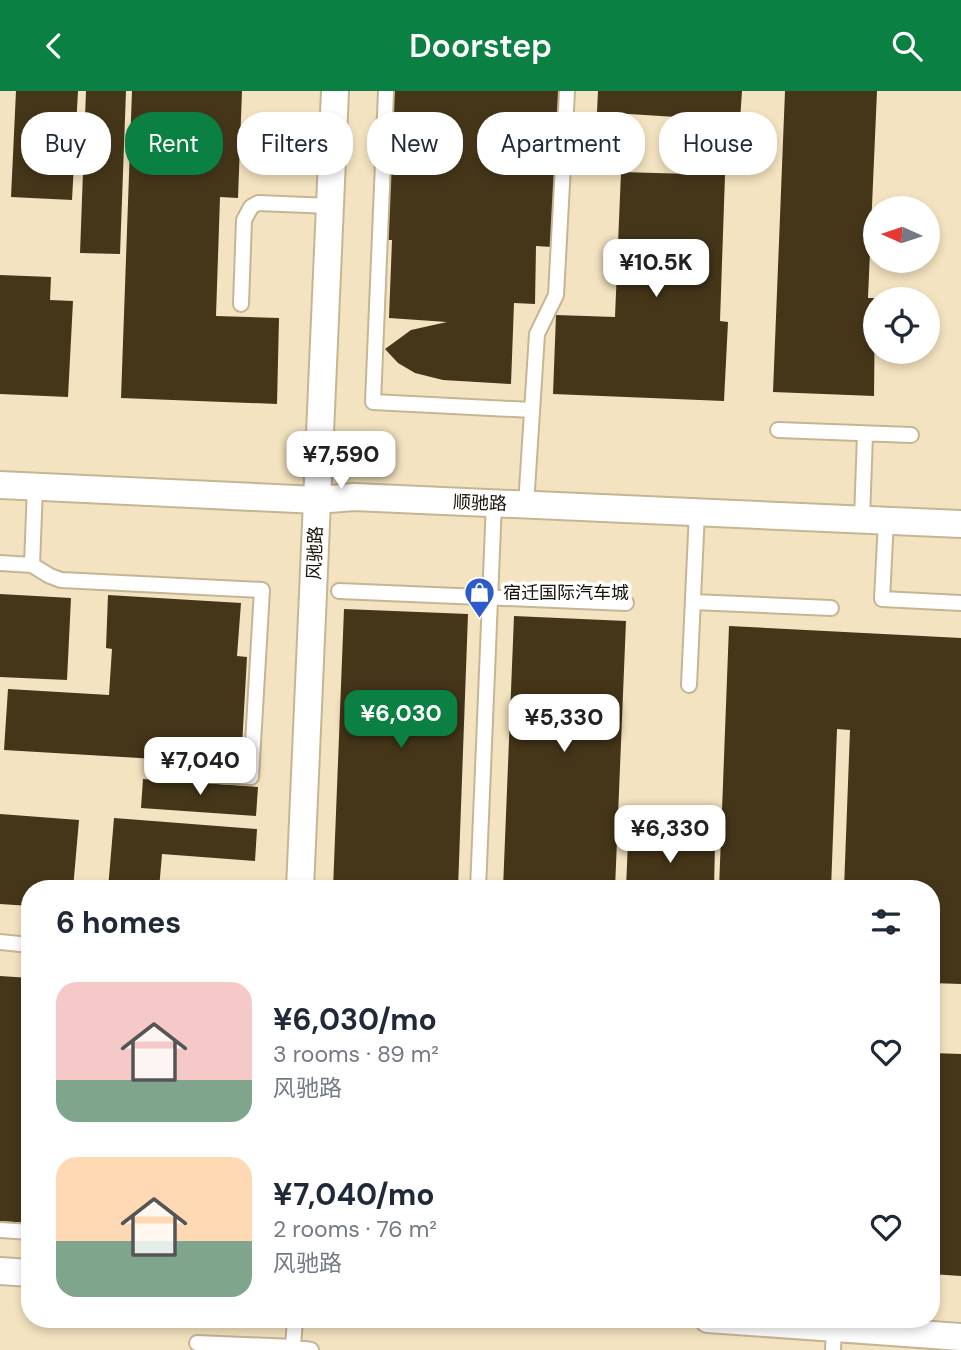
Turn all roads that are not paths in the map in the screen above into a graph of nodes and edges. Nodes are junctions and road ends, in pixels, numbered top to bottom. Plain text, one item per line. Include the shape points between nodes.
1 (335, 91) edge
2 (386, 91) edge
3 (567, 91) edge
4 (330, 206) junction
5 (241, 304) dead end
6 (532, 410) junction
7 (778, 430) dead end
8 (865, 434) junction
9 (911, 435) dead end
10 (0, 485) edge
11 (35, 487) junction
12 (317, 500) junction
13 (494, 503) junction
14 (526, 505) junction
15 (697, 512) junction
16 (874, 520) junction
17 (961, 524) edge
18 (0, 563) edge
19 (32, 565) junction
20 (340, 591) dead end
21 (489, 597) junction
22 (692, 602) junction
23 (626, 603) dead end
24 (961, 603) edge
25 (831, 608) dead end
26 (689, 685) dead end
27 (169, 772) dead end
28 (300, 880) edge
29 (478, 880) edge
30 (0, 942) edge
31 (21, 944) edge
32 (0, 1230) edge
33 (21, 1231) edge
34 (0, 1271) edge
35 (21, 1272) edge
36 (294, 1328) edge
37 (765, 1328) edge
38 (961, 1337) edge
39 (834, 1339) edge
40 (197, 1343) dead end
41 (293, 1347) junction
42 (311, 1350) edge

1 - 4 street, 风驰路
2 - 6 lane via 373,402
3 - 6 lane via 556,295 537,334
4 - 5 lane via 258,203 251,207 244,219
4 - 12 street, 风驰路
6 - 14 lane
7 - 8 lane
8 - 9 lane
8 - 16 lane
10 - 11 street, 顺驰路
11 - 12 street, 顺驰路
11 - 19 lane
12 - 13 street, 顺驰路 via 354,497
12 - 28 street, 风驰路
13 - 14 street, 顺驰路
13 - 21 lane
14 - 15 street, 顺驰路
15 - 16 street, 顺驰路
15 - 22 lane
16 - 17 street, 顺驰路
16 - 24 lane via 883,599
18 - 19 lane
19 - 27 lane via 61,580 262,590 251,777
20 - 21 lane
21 - 23 lane
21 - 29 lane
22 - 25 lane
22 - 26 lane
30 - 31 lane
32 - 33 lane
34 - 35 street
36 - 41 lane
37 - 39 street
38 - 39 street
40 - 41 lane
41 - 42 lane

